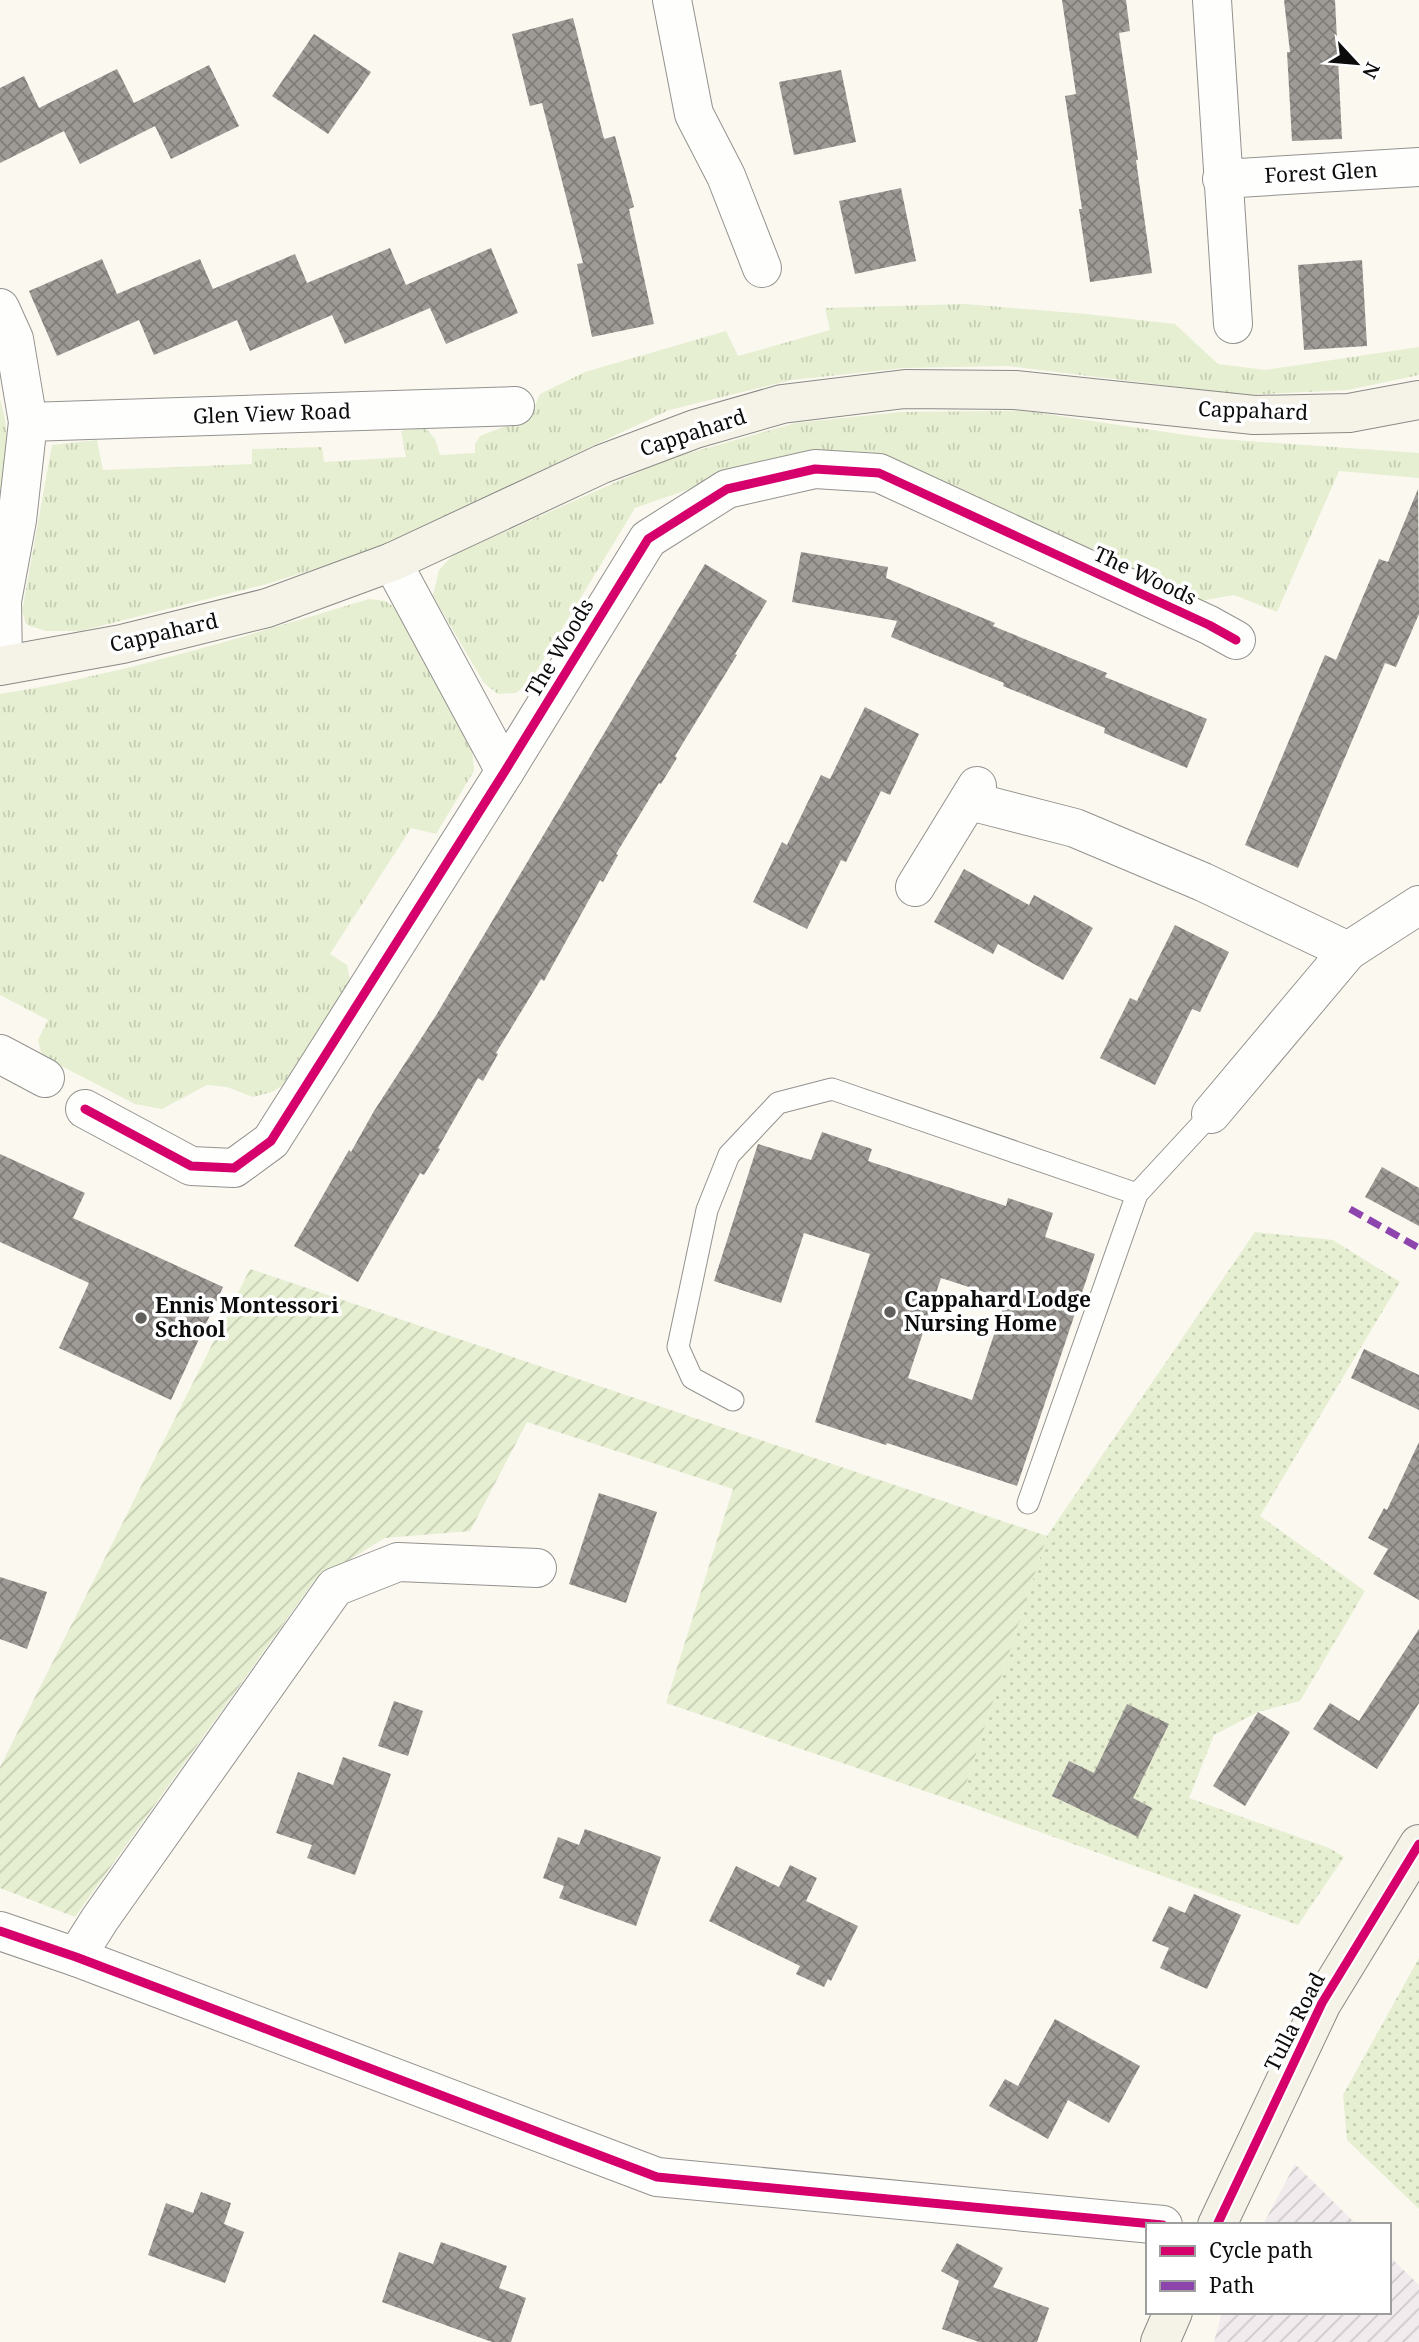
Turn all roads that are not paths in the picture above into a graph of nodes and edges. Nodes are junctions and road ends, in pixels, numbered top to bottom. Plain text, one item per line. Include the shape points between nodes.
1 (673, 0) edge
2 (1212, 0) edge
3 (1419, 167) edge
4 (1222, 179) junction
5 (762, 268) dead end
6 (0, 309) edge
7 (1233, 324) dead end
8 (1419, 400) edge
9 (515, 406) dead end
10 (29, 422) junction
11 (392, 562) junction
12 (1236, 640) dead end
13 (1, 666) edge
14 (505, 771) junction
15 (915, 887) dead end
16 (1419, 905) edge
17 (1348, 951) junction
18 (0, 1054) edge
19 (45, 1078) dead end
20 (85, 1109) dead end
21 (1211, 1114) joint
22 (1137, 1194) junction
23 (733, 1401) dead end
24 (1028, 1503) dead end
25 (537, 1567) dead end
26 (1419, 1843) edge
27 (0, 1931) edge
28 (76, 1957) junction
29 (1146, 2223) edge
30 (1218, 2223) edge
31 (1172, 2314) edge
32 (1160, 2342) edge

1 - 5 street via 694,114 726,176
2 - 4 street
3 - 4 street, Forest Glen
4 - 7 street
6 - 10 street via 15,339
8 - 11 main road, Cappahard via 1349,413 1254,415 1016,390 905,389 782,404 695,429 602,464
9 - 10 street, Glen View Road
10 - 13 street via 2,601
11 - 13 main road, Cappahard via 267,608 122,644
11 - 14 street
12 - 14 street, The Woods via 879,473 815,469 727,489 648,538
14 - 20 street, The Woods via 271,1141 234,1168 191,1166
15 - 17 street via 973,793 1075,828
16 - 17 street
17 - 21 street
18 - 19 street
21 - 22 lane
22 - 23 lane via 832,1089 778,1103 729,1155 707,1210 678,1347 692,1378
22 - 24 lane
25 - 28 street via 398,1562 335,1587
26 - 30 main road, Tulla Road via 1322,2003
27 - 28 street
28 - 29 street via 657,2177
31 - 32 main road

